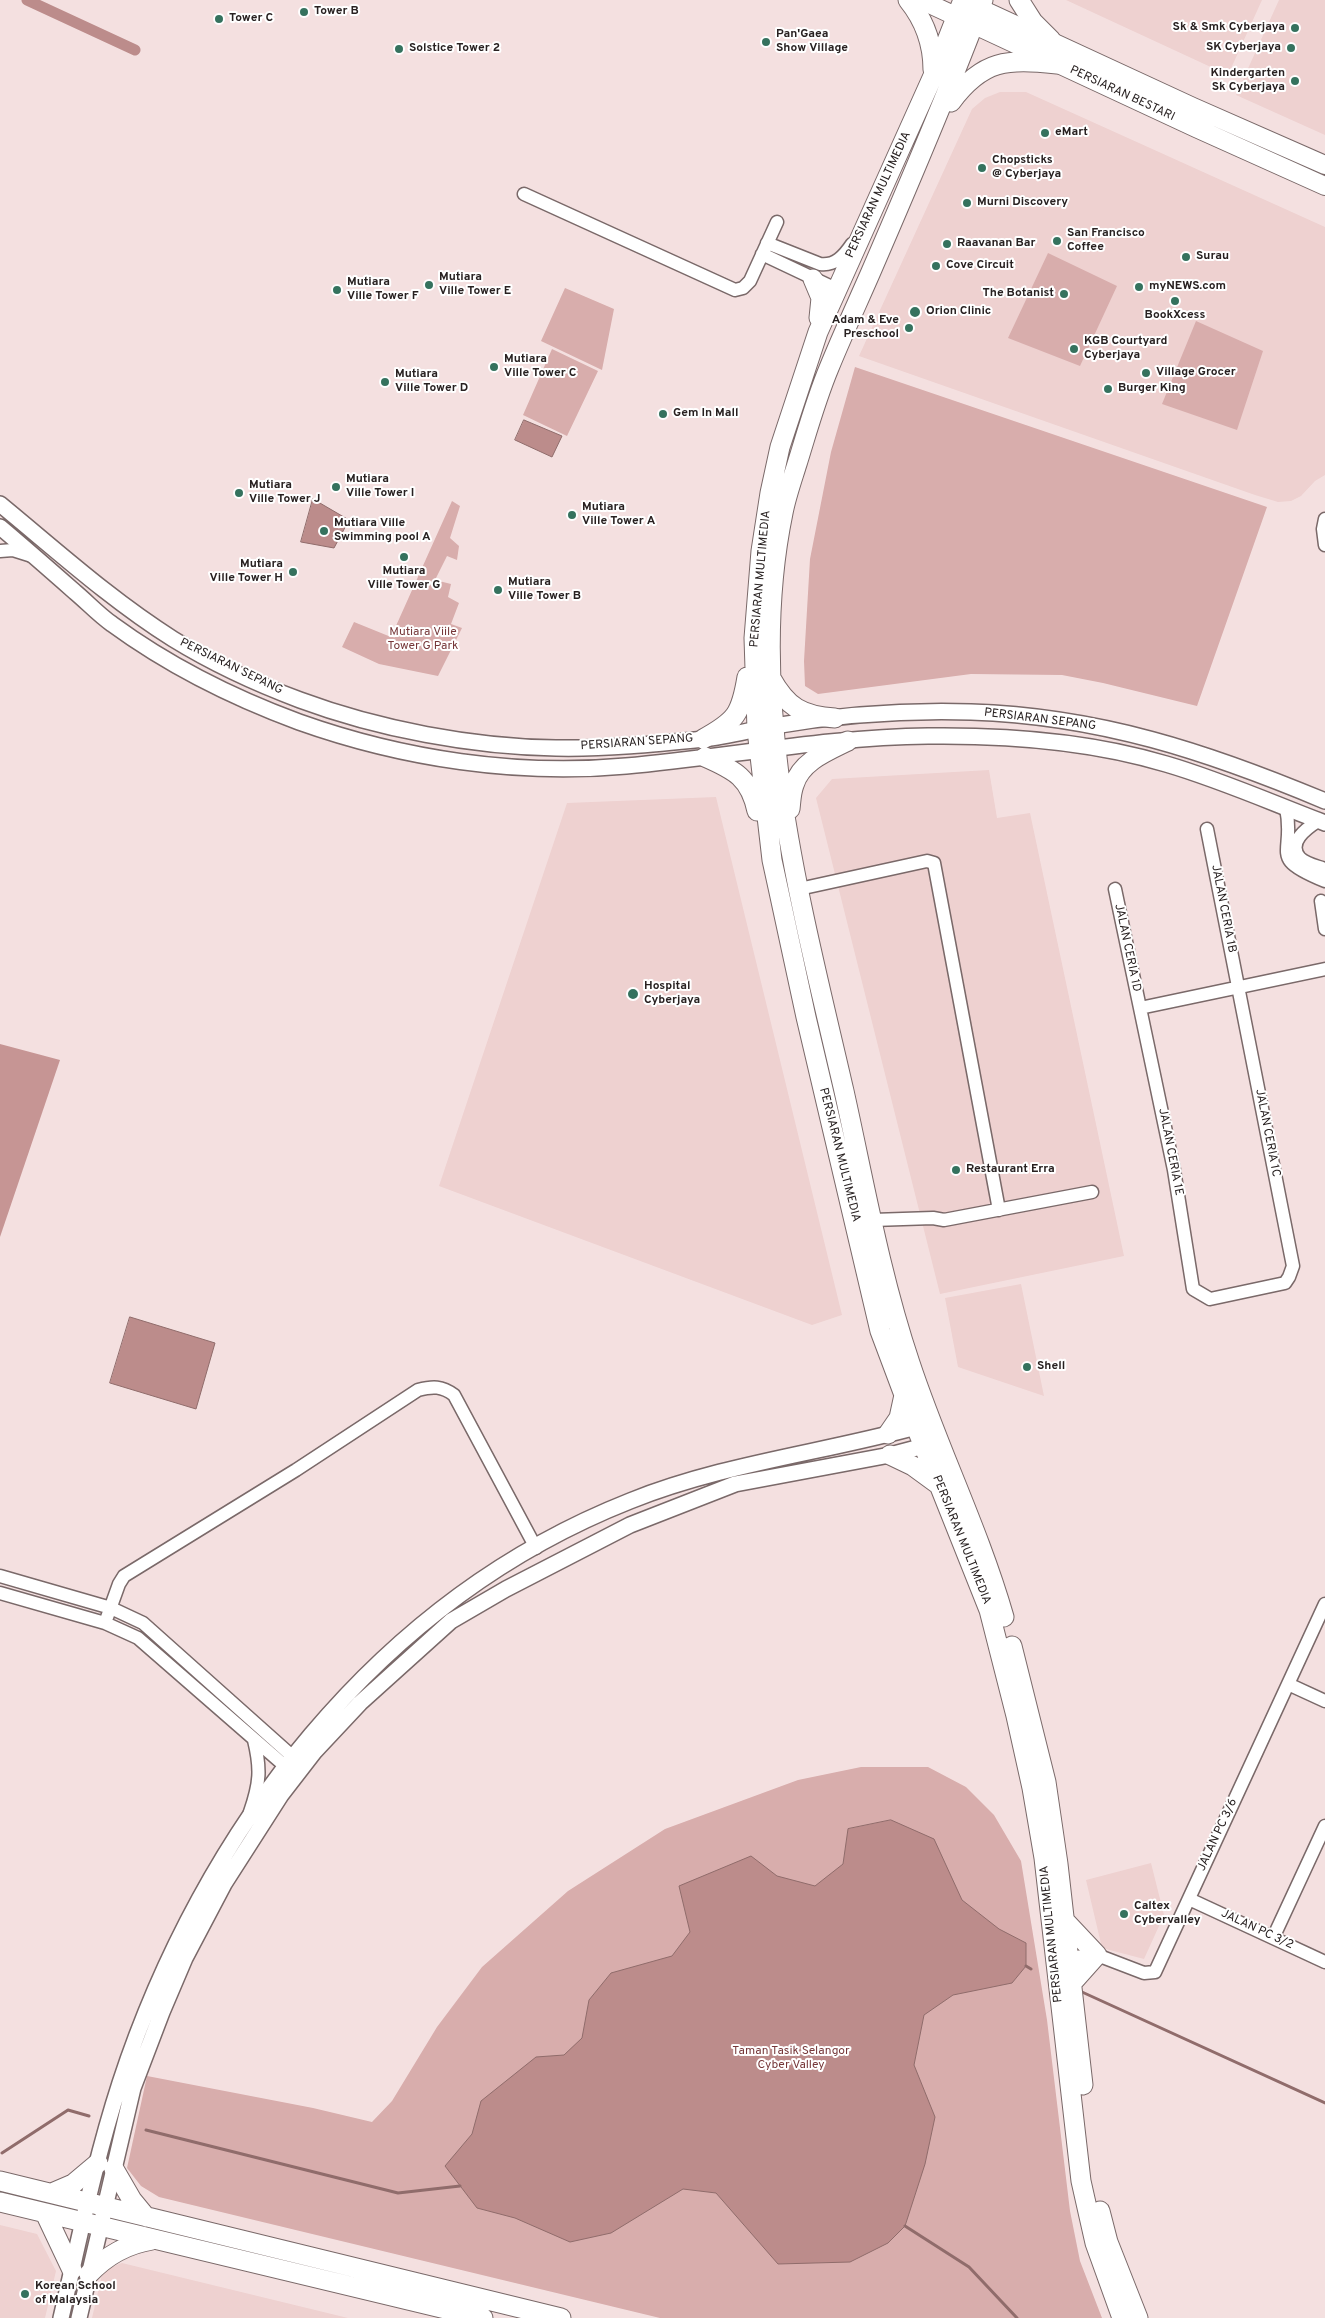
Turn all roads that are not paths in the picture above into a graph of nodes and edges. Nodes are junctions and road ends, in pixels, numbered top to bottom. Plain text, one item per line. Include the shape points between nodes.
1 (908, 0) edge
2 (921, 0) edge
3 (1019, 0) edge
4 (961, 4) edge
5 (979, 11) edge
6 (1051, 40) junction
7 (1057, 64) junction
8 (933, 76) junction
9 (1193, 107) junction
10 (935, 123) junction
11 (1196, 128) junction
12 (1325, 165) edge
13 (1325, 186) edge
14 (524, 194) dead end
15 (863, 229) junction
16 (887, 235) junction
17 (765, 249) junction
18 (799, 256) junction
19 (790, 268) junction
20 (753, 275) junction
21 (813, 278) junction
22 (836, 289) junction
23 (818, 332) junction
24 (0, 504) edge
25 (1325, 519) edge
26 (0, 527) edge
27 (1325, 545) edge
28 (0, 551) edge
29 (37, 558) junction
30 (754, 638) junction
31 (771, 676) junction
32 (835, 718) junction
33 (765, 728) junction
34 (848, 741) junction
35 (704, 748) junction
36 (768, 749) junction
37 (1325, 801) edge
38 (1286, 808) junction
39 (1322, 822) edge
40 (785, 824) junction
41 (1207, 830) dead end
42 (772, 860) junction
43 (1325, 869) edge
44 (1325, 881) edge
45 (799, 889) junction
46 (1115, 889) dead end
47 (1321, 901) dead end
48 (1325, 929) edge
49 (1325, 969) edge
50 (1239, 989) junction
51 (1140, 1008) junction
52 (1092, 1192) dead end
53 (999, 1210) junction
54 (873, 1220) junction
55 (1200, 1295) joint
56 (904, 1395) junction
57 (916, 1427) junction
58 (888, 1434) junction
59 (924, 1446) junction
60 (890, 1455) junction
61 (940, 1486) junction
62 (536, 1548) junction
63 (0, 1576) edge
64 (0, 1593) edge
65 (1325, 1604) edge
66 (111, 1608) junction
67 (105, 1623) junction
68 (1288, 1684) junction
69 (1325, 1701) edge
70 (254, 1740) junction
71 (289, 1761) junction
72 (244, 1826) junction
73 (1325, 1826) edge
74 (1188, 1899) junction
75 (1065, 1921) junction
76 (1273, 1938) junction
77 (1097, 1955) junction
78 (1062, 1958) junction
79 (1325, 1962) edge
80 (1072, 1983) junction
81 (106, 2166) junction
82 (0, 2181) edge
83 (52, 2193) junction
84 (0, 2202) edge
85 (45, 2213) junction
86 (95, 2214) junction
87 (146, 2217) junction
88 (158, 2239) junction
89 (81, 2272) junction
90 (61, 2318) edge
91 (79, 2318) edge
92 (484, 2318) edge
93 (561, 2318) edge
94 (1122, 2318) edge
95 (1138, 2318) edge

1 - 8 main road via 932,44
2 - 4 main road, PERSIARAN BESTARI
3 - 6 main road via 1033,22
4 - 5 main road, PERSIARAN BESTARI
4 - 8 main road, PERSIARAN MULTIMEDIA
5 - 6 main road, PERSIARAN BESTARI
5 - 7 main road, PERSIARAN BESTARI
5 - 10 main road, PERSIARAN MULTIMEDIA
6 - 9 main road, PERSIARAN BESTARI
7 - 10 main road via 1016,60 993,66 963,85
7 - 11 main road, PERSIARAN BESTARI
8 - 15 main road, PERSIARAN MULTIMEDIA
9 - 11 main road
9 - 12 main road, PERSIARAN BESTARI
10 - 16 main road, PERSIARAN MULTIMEDIA
11 - 13 main road, PERSIARAN BESTARI
14 - 20 street via 729,289 743,288
15 - 18 street via 837,261 827,265
15 - 22 main road, PERSIARAN MULTIMEDIA
16 - 22 main road via 870,252 852,290
16 - 31 main road, PERSIARAN MULTIMEDIA via 828,371 783,513 772,594
17 - 18 street
17 - 18 street via 777,222 782,240 790,251
17 - 19 street
17 - 20 street
19 - 20 street via 770,266
19 - 21 street
21 - 22 street
21 - 23 main road via 821,298
22 - 23 main road, PERSIARAN MULTIMEDIA
23 - 30 main road, PERSIARAN MULTIMEDIA via 780,447 770,493 761,551
24 - 35 street, PERSIARAN SEPANG via 105,590 175,640 224,667 300,700 380,724 434,735 552,748
25 - 27 street via 1322,529
26 - 29 street, PERSIARAN SEPANG
28 - 29 street via 13,550
29 - 35 street, PERSIARAN SEPANG via 110,623 166,659 260,706 340,734 437,758 520,767 615,767
30 - 33 main road, PERSIARAN MULTIMEDIA
30 - 35 main road via 743,702 735,717
31 - 32 main road via 786,700 796,709 808,715
31 - 33 main road, PERSIARAN MULTIMEDIA
32 - 33 street, PERSIARAN SEPANG
32 - 37 street, PERSIARAN SEPANG via 970,712 1079,722 1171,743 1258,773
33 - 35 street, PERSIARAN SEPANG
33 - 36 main road, PERSIARAN MULTIMEDIA
34 - 36 street, PERSIARAN SEPANG
34 - 38 street, PERSIARAN SEPANG via 960,736 1075,744 1164,763
34 - 40 main road via 815,758 801,772 794,785
35 - 36 street, PERSIARAN SEPANG
35 - 42 main road via 738,774 752,790
36 - 40 main road, PERSIARAN MULTIMEDIA
36 - 42 main road, PERSIARAN MULTIMEDIA
38 - 39 street, PERSIARAN SEPANG
38 - 44 street via 1290,825 1285,845 1290,863
39 - 43 street via 1306,828 1298,837 1296,846 1298,856 1305,862
40 - 45 main road, PERSIARAN MULTIMEDIA
41 - 50 street, JALAN CERIA 1B
42 - 56 main road, PERSIARAN MULTIMEDIA via 880,1331
45 - 53 street via 927,860 934,863
45 - 54 main road, PERSIARAN MULTIMEDIA
46 - 51 street, JALAN CERIA 1D
47 - 48 street
49 - 50 street
50 - 51 street
50 - 55 street, JALAN CERIA 1C via 1293,1266 1284,1283 1210,1299
51 - 55 street, JALAN CERIA 1E via 1174,1170 1193,1289
52 - 53 street
53 - 54 street via 944,1220
54 - 75 main road, PERSIARAN MULTIMEDIA via 907,1353 1009,1634 1046,1782
56 - 57 main road, PERSIARAN MULTIMEDIA
56 - 58 main road via 899,1418
57 - 58 street
57 - 59 main road, PERSIARAN MULTIMEDIA
58 - 62 street via 720,1471 631,1501 573,1526
59 - 60 street
59 - 61 main road, PERSIARAN MULTIMEDIA
60 - 61 main road via 913,1466
60 - 81 street via 735,1484 630,1525 451,1621 360,1703 315,1751 281,1795 204,1920 162,2012
61 - 78 main road, PERSIARAN MULTIMEDIA via 989,1610 1032,1788
62 - 66 street via 454,1395 439,1387 430,1387 418,1390 124,1576
62 - 71 street via 489,1575 394,1647 304,1741
63 - 66 street
64 - 67 street
65 - 68 street, JALAN PC 3/6
66 - 67 street
66 - 71 street via 156,1633
67 - 70 street via 138,1638
68 - 69 street
68 - 74 street, JALAN PC 3/6
70 - 71 street
70 - 72 street via 259,1786
71 - 72 street
72 - 81 street via 193,1911 151,2002 120,2083
73 - 76 street
74 - 76 street, JALAN PC 3/2
74 - 77 street, JALAN PC 3/6 via 1155,1972 1144,1973
75 - 77 main road
75 - 78 main road, PERSIARAN MULTIMEDIA
76 - 79 street, JALAN PC 3/2
77 - 78 street, JALAN PC 3/6
77 - 80 main road
78 - 80 main road, PERSIARAN MULTIMEDIA
78 - 94 main road, PERSIARAN MULTIMEDIA via 1081,2181 1095,2243
80 - 95 main road, PERSIARAN MULTIMEDIA via 1098,2201 1108,2242
81 - 83 main road
81 - 86 street
81 - 87 main road
82 - 83 main road
83 - 86 main road
84 - 85 main road
85 - 86 main road
85 - 89 main road
86 - 87 main road
86 - 88 main road
86 - 89 street
87 - 93 main road
88 - 89 main road via 135,2242
88 - 92 main road
89 - 90 street
89 - 91 street

